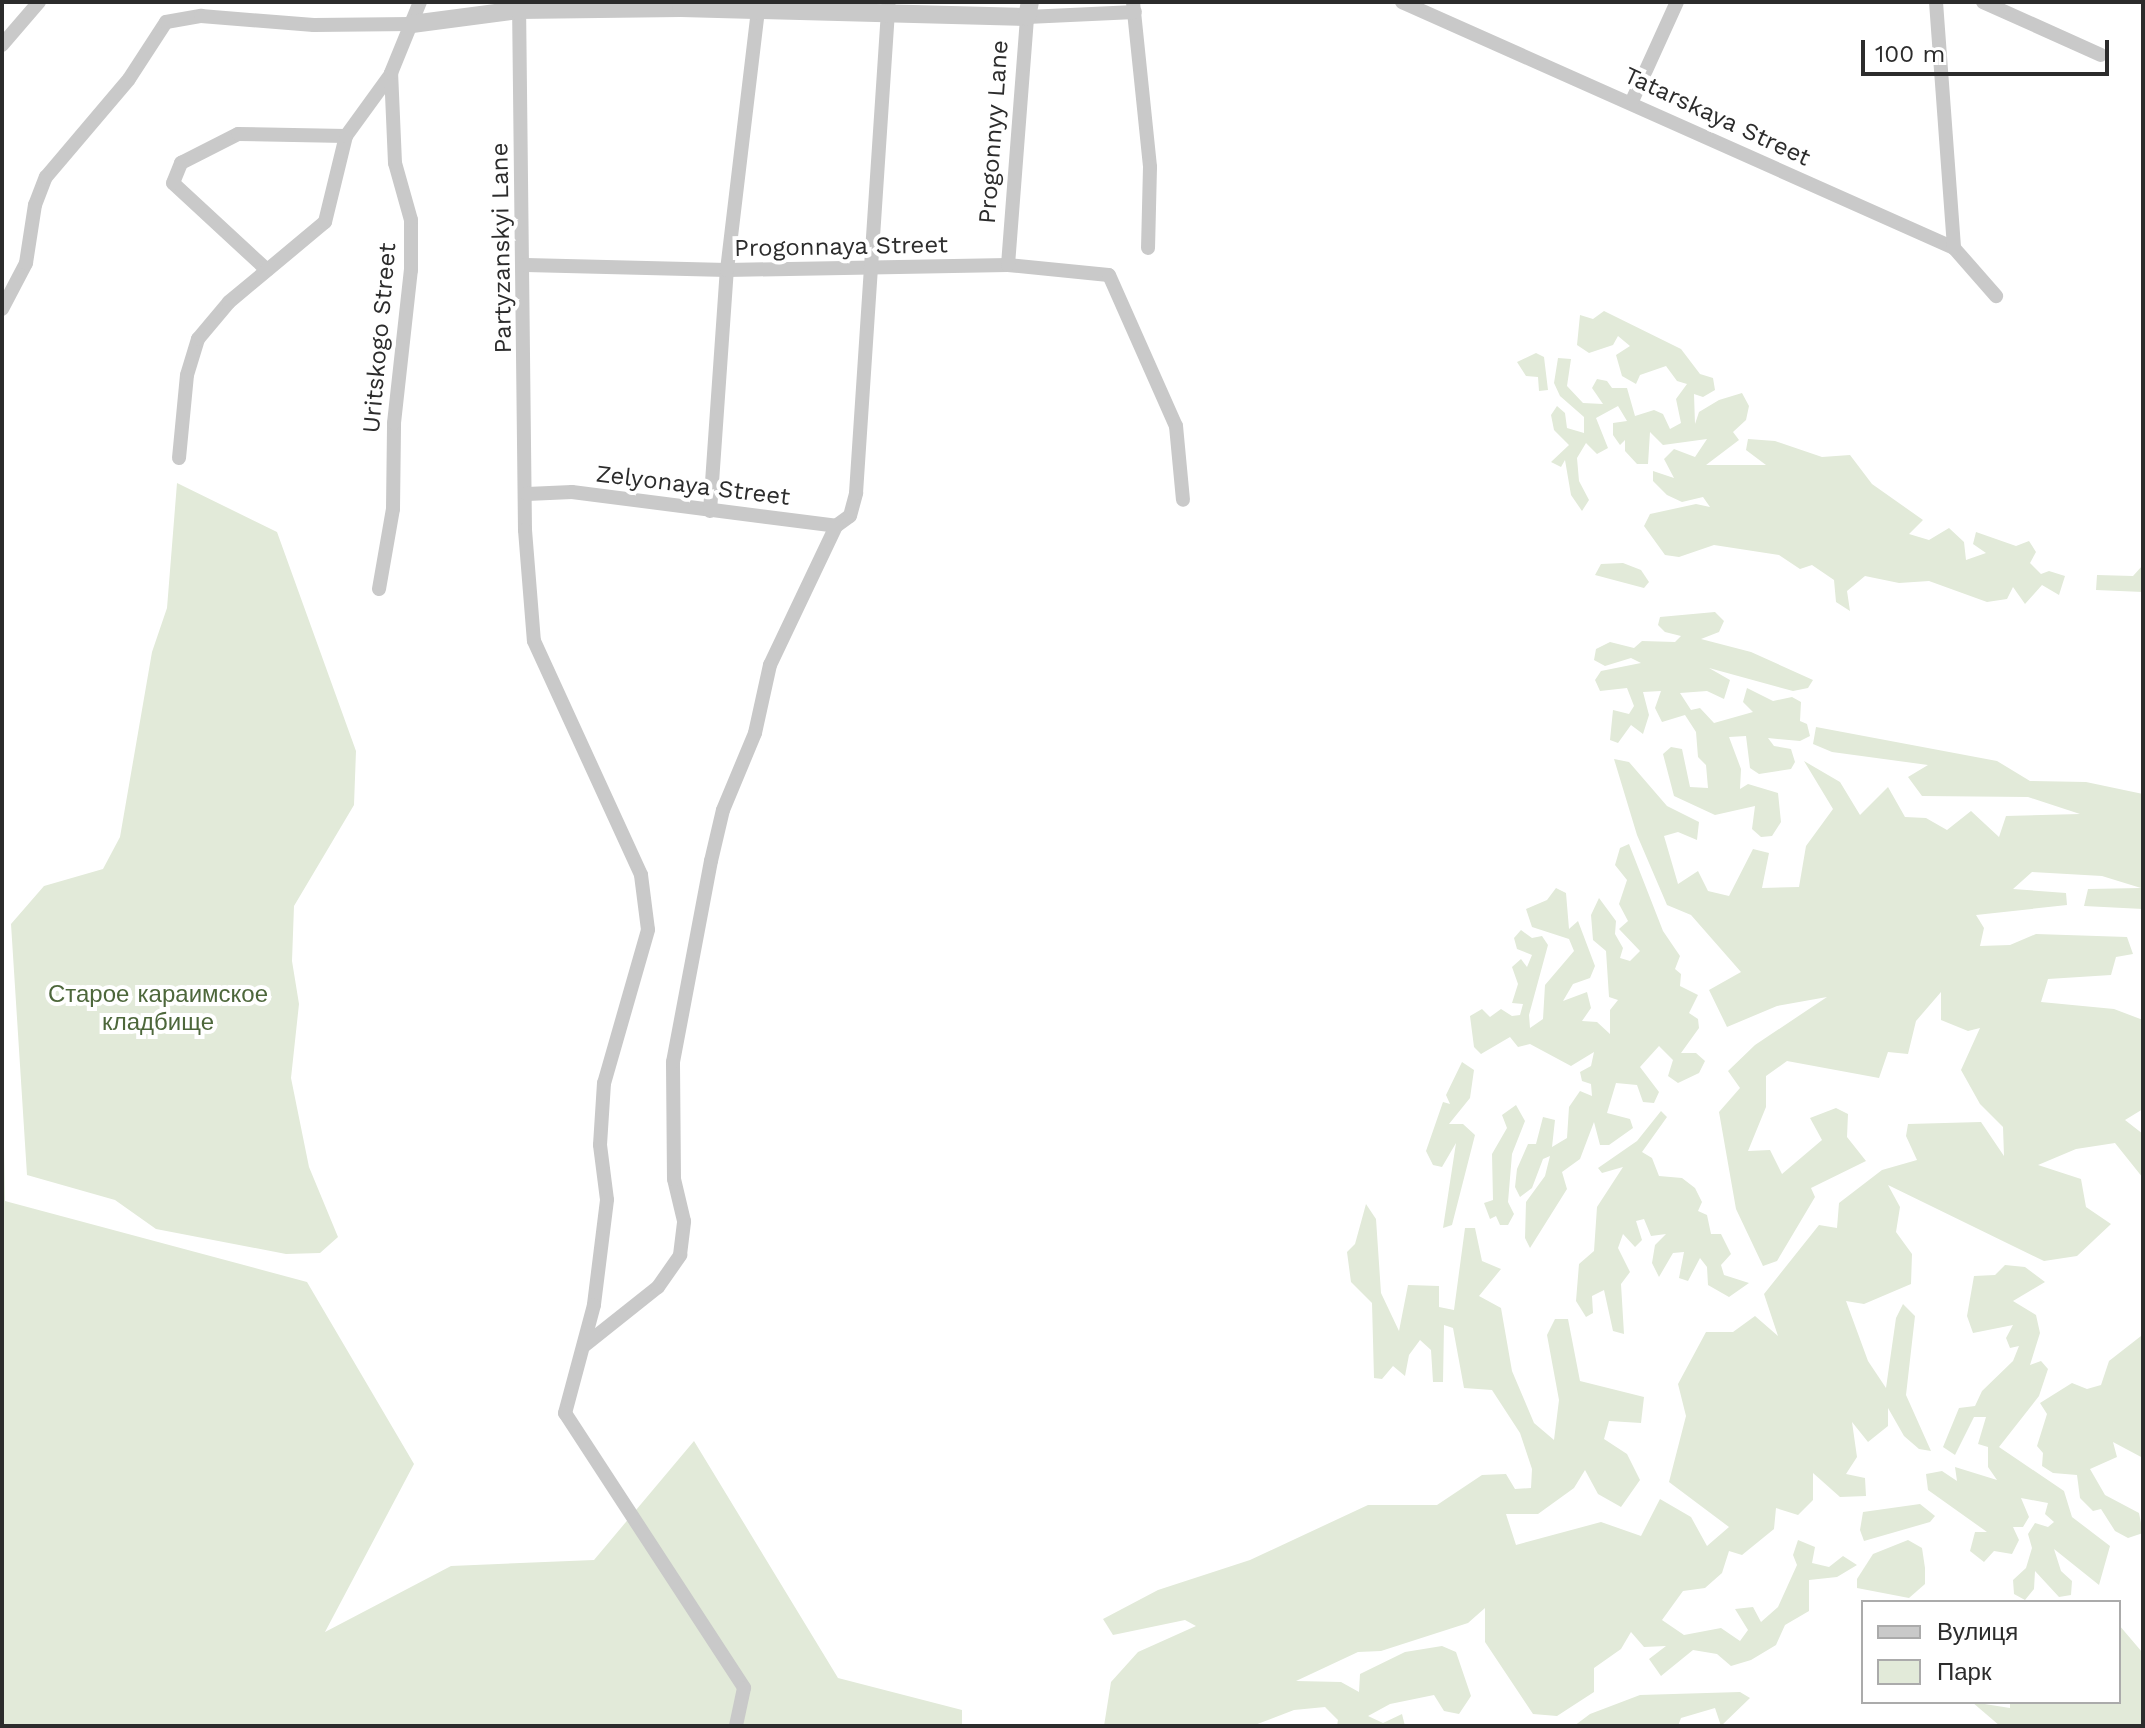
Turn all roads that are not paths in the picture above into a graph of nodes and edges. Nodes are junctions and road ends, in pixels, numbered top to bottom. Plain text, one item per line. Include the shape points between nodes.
1 (39, 2) edge
2 (420, 2) edge
3 (1402, 2) edge
4 (1677, 2) edge
5 (1936, 2) edge
6 (1983, 2) edge
7 (681, 5) edge
8 (519, 6) edge
9 (888, 7) edge
10 (1134, 7) edge
11 (758, 9) junction
12 (1028, 10) edge
13 (412, 24) junction
14 (2, 45) edge
15 (2101, 55) dead end
16 (391, 73) junction
17 (1632, 101) junction
18 (346, 136) junction
19 (1148, 248) dead end
20 (1954, 248) junction
21 (526, 265) junction
22 (1008, 265) junction
23 (267, 270) junction
24 (727, 270) junction
25 (871, 270) junction
26 (1996, 296) dead end
27 (2, 309) edge
28 (179, 458) dead end
29 (527, 494) junction
30 (1183, 500) dead end
31 (710, 511) junction
32 (836, 526) junction
33 (379, 589) dead end
34 (585, 1345) junction
35 (736, 1726) edge

1 - 14 street
2 - 13 street, Uritskogo Street
3 - 17 street, Tatarskaya Street
4 - 17 street
5 - 20 street
6 - 15 street
7 - 8 street
7 - 11 street
8 - 13 street
8 - 21 street, Partyzanskyi Lane
9 - 11 street
9 - 12 street
9 - 25 street
10 - 12 street
10 - 19 street via 1150,167
11 - 24 street
12 - 22 street, Progonnyy Lane
13 - 16 street, Uritskogo Street
13 - 27 street via 314,25 201,16 166,22 129,79 46,177 35,205 26,263
16 - 18 street
16 - 33 street, Uritskogo Street via 395,163 411,220 411,270 394,423 393,509
17 - 20 street, Tatarskaya Street
18 - 23 street via 325,222
18 - 23 street via 238,134 181,163 173,183
20 - 26 street, Tatarskaya Street
21 - 24 street, Progonnaya Street
21 - 29 street, Partyzanskyi Lane
22 - 25 street, Progonnaya Street
22 - 30 street, Progonnaya Street via 1109,275 1176,426
23 - 28 street via 198,339 187,375
24 - 25 street, Progonnaya Street
24 - 31 street
25 - 32 street via 856,493 850,516
29 - 31 street, Zelyonaya Street via 572,492
29 - 34 street, Partyzanskyi Lane via 534,641 641,875 648,930 604,1083 600,1145 607,1200
31 - 32 street, Zelyonaya Street
32 - 34 street via 770,665 755,733 723,810 711,861 673,1062 674,1179 684,1221 680,1255 658,1287
34 - 35 street, Partyzanskyi Lane via 565,1413 744,1688

